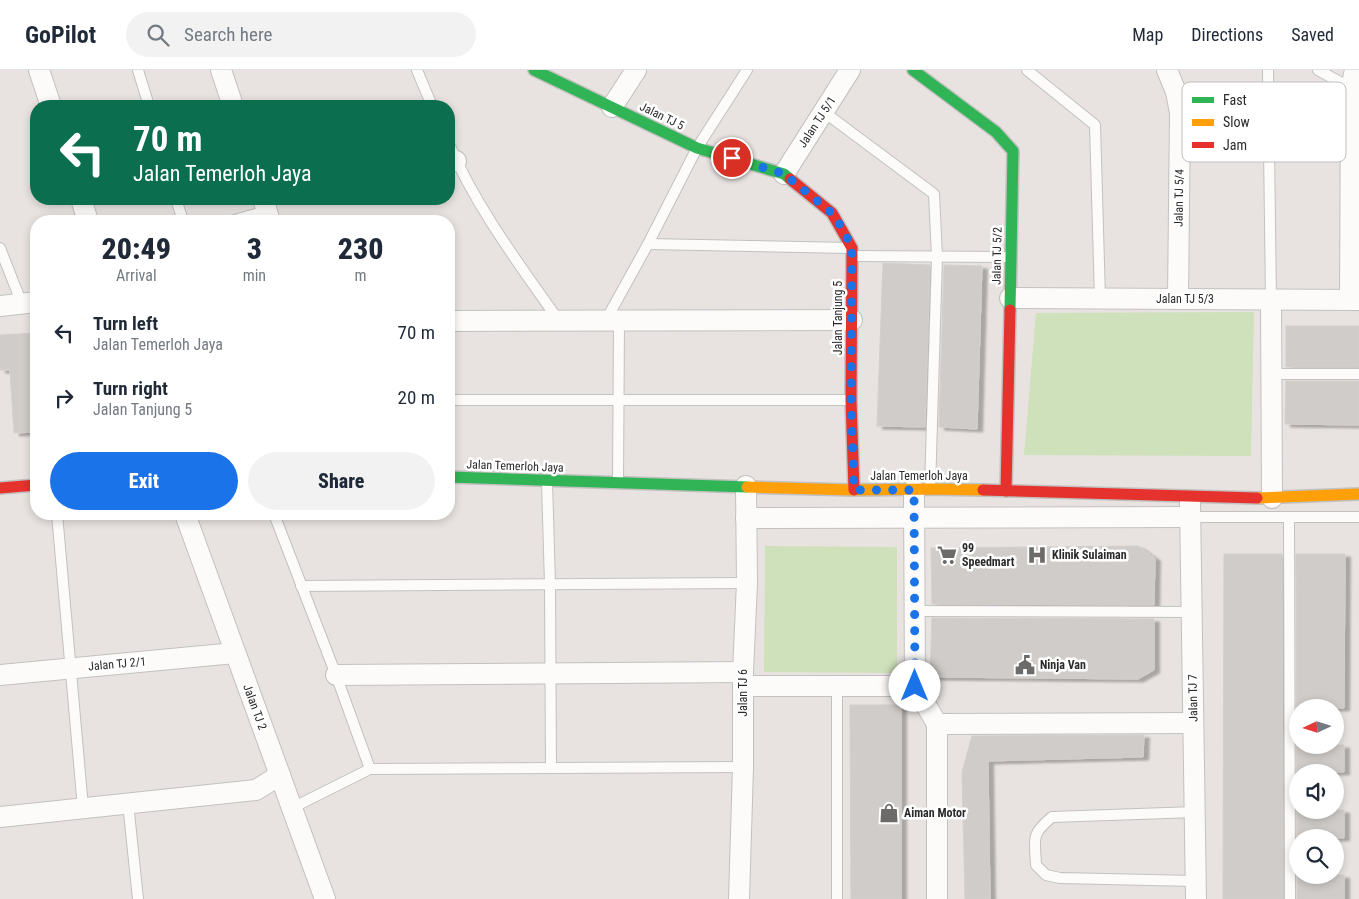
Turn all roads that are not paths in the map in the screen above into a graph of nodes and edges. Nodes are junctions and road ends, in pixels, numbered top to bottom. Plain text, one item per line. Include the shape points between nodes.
1 (39, 70) edge
2 (138, 70) edge
3 (221, 70) edge
4 (417, 70) edge
5 (534, 70) edge
6 (636, 70) edge
7 (747, 70) edge
8 (850, 70) edge
9 (913, 70) edge
10 (1027, 70) edge
11 (1167, 70) edge
12 (1318, 70) edge
13 (1355, 83) edge
14 (49, 100) edge
15 (147, 100) edge
16 (231, 100) edge
17 (430, 100) edge
18 (612, 107) junction
19 (824, 112) junction
20 (697, 148) junction
21 (455, 162) edge
22 (1269, 162) edge
23 (784, 174) junction
24 (266, 210) edge
25 (251, 215) edge
26 (648, 244) junction
27 (0, 248) edge
28 (852, 252) junction
29 (937, 257) junction
30 (1010, 257) junction
31 (1010, 298) junction
32 (1100, 298) junction
33 (1178, 299) junction
34 (1271, 300) junction
35 (1355, 300) edge
36 (29, 303) edge
37 (0, 306) edge
38 (559, 320) junction
39 (852, 320) junction
40 (455, 321) edge
41 (613, 321) junction
42 (1270, 374) junction
43 (1359, 374) edge
44 (455, 400) edge
45 (619, 400) junction
46 (851, 400) junction
47 (455, 477) edge
48 (547, 481) junction
49 (618, 483) junction
50 (30, 486) edge
51 (746, 486) junction
52 (0, 488) edge
53 (854, 490) junction
54 (922, 490) junction
55 (1006, 491) junction
56 (1359, 494) edge
57 (1189, 496) junction
58 (1272, 498) junction
59 (1190, 517) junction
60 (1288, 517) junction
61 (1359, 517) edge
62 (746, 518) junction
63 (915, 518) junction
64 (58, 520) edge
65 (186, 520) edge
66 (276, 520) edge
67 (747, 583) junction
68 (550, 584) junction
69 (301, 586) junction
70 (915, 612) junction
71 (1192, 612) junction
72 (235, 654) junction
73 (70, 668) junction
74 (551, 673) junction
75 (0, 674) edge
76 (336, 675) junction
77 (743, 679) junction
78 (837, 686) junction
79 (915, 686) junction
80 (1193, 723) junction
81 (937, 724) junction
82 (743, 766) junction
83 (551, 768) junction
84 (370, 769) junction
85 (280, 775) junction
86 (128, 803) junction
87 (83, 808) junction
88 (292, 808) junction
89 (1194, 812) junction
90 (0, 817) edge
91 (1196, 890) edge
92 (138, 899) edge
93 (326, 899) edge
94 (739, 899) edge
95 (836, 899) edge
96 (937, 899) edge
97 (1290, 899) edge

1 - 14 street
2 - 15 lane
3 - 16 street
4 - 17 lane
5 - 18 street, Jalan TJ 5
6 - 18 street
7 - 20 lane
8 - 19 street, Jalan TJ 5/1
9 - 30 street, Jalan TJ 5/2 via 996,132 1013,151
10 - 32 lane via 1095,125
11 - 33 street, Jalan TJ 5/4 via 1180,113
12 - 13 lane
13 - 35 street
18 - 20 street, Jalan TJ 5
19 - 23 street, Jalan TJ 5/1
19 - 29 lane via 934,194
20 - 23 street, Jalan TJ 5
20 - 26 lane
21 - 38 lane via 504,243
22 - 34 lane
23 - 28 street, Jalan Tanjung 5 via 832,213
24 - 25 lane
26 - 28 lane
26 - 41 lane
27 - 36 lane
28 - 29 lane
28 - 39 street, Jalan Tanjung 5
29 - 30 lane
29 - 54 lane
30 - 31 street, Jalan TJ 5/2
31 - 32 street, Jalan TJ 5/3
31 - 55 street, Jalan TJ 5/2
32 - 33 street, Jalan TJ 5/3
33 - 34 street, Jalan TJ 5/3
34 - 35 street, Jalan TJ 5/3
34 - 42 street
36 - 37 street
38 - 40 street
38 - 41 street
39 - 41 street
39 - 46 street, Jalan Tanjung 5
41 - 45 lane
42 - 43 lane
42 - 58 street
44 - 45 lane
45 - 46 lane
45 - 49 lane
46 - 53 street, Jalan Tanjung 5
47 - 48 street, Jalan Temerloh Jaya
48 - 49 street, Jalan Temerloh Jaya
48 - 68 lane
49 - 51 street, Jalan Temerloh Jaya
50 - 52 street
51 - 53 street, Jalan Temerloh Jaya
51 - 62 street, Jalan TJ 6
53 - 54 street, Jalan Temerloh Jaya
54 - 55 street, Jalan Temerloh Jaya
54 - 63 street
55 - 57 street, Jalan Temerloh Jaya
56 - 58 street, Jalan Temerloh Jaya
57 - 58 street, Jalan Temerloh Jaya
57 - 59 street, Jalan TJ 7
59 - 60 lane
59 - 63 street
59 - 71 street, Jalan TJ 7
60 - 61 lane
60 - 97 lane
62 - 63 street
62 - 67 street, Jalan TJ 6
63 - 70 street
64 - 73 lane
65 - 72 street, Jalan TJ 2
66 - 69 lane
67 - 68 lane
67 - 77 street, Jalan TJ 6
68 - 69 lane
68 - 74 lane
69 - 76 lane
70 - 71 lane
70 - 79 street
71 - 80 street, Jalan TJ 7
72 - 73 street, Jalan TJ 2/1
72 - 85 street, Jalan TJ 2
73 - 75 street, Jalan TJ 2/1
73 - 87 lane
74 - 76 street
74 - 77 street
74 - 83 lane
76 - 84 lane
77 - 78 street
77 - 82 street, Jalan TJ 6
78 - 79 street
78 - 95 lane
79 - 81 street
80 - 81 street
80 - 89 street, Jalan TJ 7
81 - 96 street
82 - 83 lane
82 - 94 street, Jalan TJ 6
83 - 84 lane
84 - 88 lane
85 - 86 street via 256,790
85 - 88 street, Jalan TJ 2
86 - 87 street
86 - 92 lane
87 - 90 street
88 - 93 street, Jalan TJ 2
89 - 91 street, Jalan TJ 7
89 - 91 lane via 1052,817 1040,826 1034,836 1036,866 1046,875

